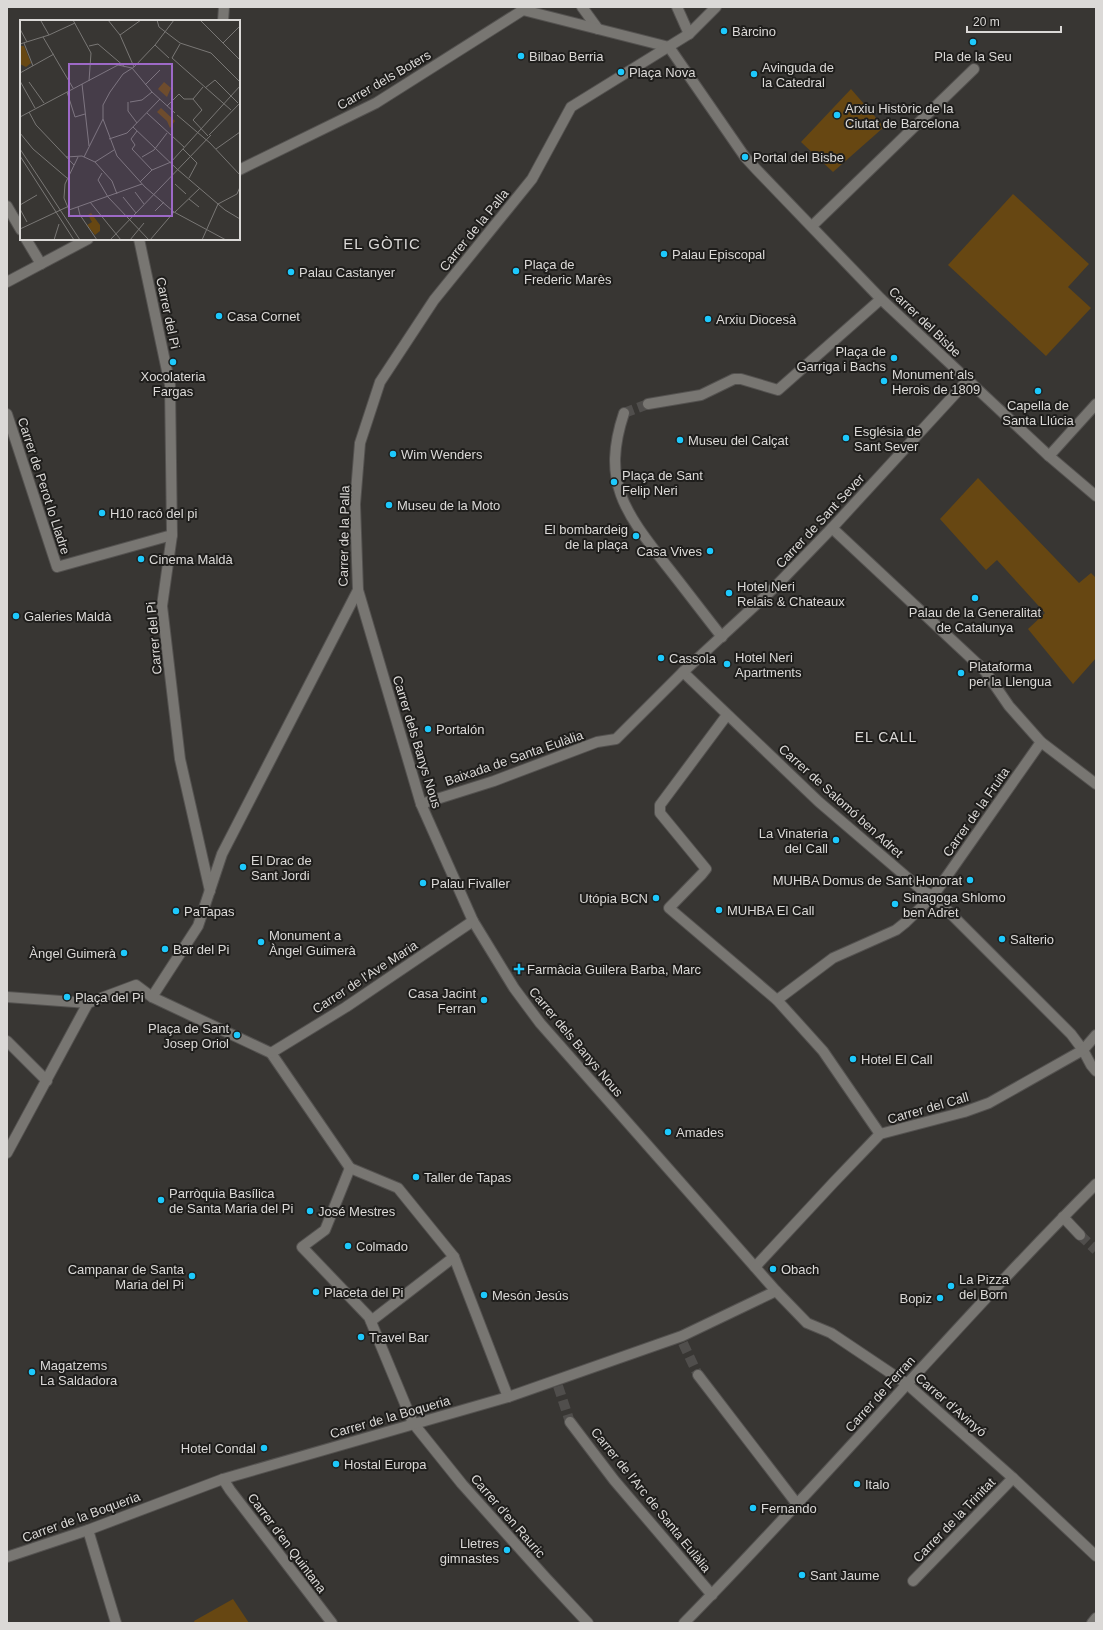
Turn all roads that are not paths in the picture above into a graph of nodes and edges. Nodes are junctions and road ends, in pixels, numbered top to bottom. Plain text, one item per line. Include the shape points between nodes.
1 (224, 7) edge
2 (582, 7) edge
3 (677, 7) edge
4 (716, 7) edge
5 (223, 20) edge
6 (598, 29) junction
7 (689, 34) junction
8 (668, 47) junction
9 (974, 69) dead end
10 (240, 170) edge
11 (7, 206) edge
12 (812, 226) junction
13 (20, 228) edge
14 (27, 240) edge
15 (86, 240) edge
16 (139, 240) edge
17 (41, 264) junction
18 (7, 282) edge
19 (881, 299) junction
20 (967, 381) junction
21 (648, 404) tunnel mouth
22 (1096, 404) edge
23 (624, 413) dead end
24 (7, 414) edge
25 (1049, 456) junction
26 (1096, 496) edge
27 (832, 528) junction
28 (172, 535) junction
29 (358, 590) junction
30 (722, 637) junction
31 (683, 672) junction
32 (727, 715) junction
33 (616, 739) joint
34 (1041, 742) junction
35 (1096, 784) edge
36 (421, 804) junction
37 (210, 892) junction
38 (933, 896) junction
39 (473, 921) junction
40 (7, 997) edge
41 (152, 997) junction
42 (776, 1000) junction
43 (88, 1002) junction
44 (1096, 1035) edge
45 (7, 1041) edge
46 (1083, 1050) junction
47 (271, 1053) junction
48 (1096, 1071) edge
49 (46, 1080) junction
50 (880, 1134) junction
51 (7, 1153) edge
52 (350, 1168) junction
53 (1096, 1184) edge
54 (1063, 1217) junction
55 (1080, 1235) tunnel mouth
56 (454, 1257) junction
57 (755, 1267) junction
58 (776, 1291) junction
59 (370, 1319) junction
60 (698, 1375) tunnel mouth
61 (907, 1384) junction
62 (508, 1397) junction
63 (570, 1422) tunnel mouth
64 (413, 1423) junction
65 (1013, 1478) junction
66 (223, 1479) junction
67 (797, 1504) junction
68 (88, 1530) junction
69 (1096, 1556) edge
70 (7, 1558) edge
71 (913, 1581) dead end
72 (712, 1595) junction
73 (1096, 1618) edge
74 (116, 1623) edge
75 (332, 1623) edge
76 (588, 1623) edge
77 (684, 1623) edge
78 (1092, 1623) edge

1 - 5 street
2 - 6 street
3 - 7 street
4 - 7 street
6 - 8 street
6 - 10 street, Carrer dels Boters via 524,10 376,103
7 - 8 street
8 - 12 street, Carrer del Bisbe via 745,157
8 - 29 street, Carrer de la Palla via 571,106 532,179 434,300 380,382 360,443 355,504
9 - 12 street
11 - 13 street
12 - 19 street, Carrer del Bisbe
14 - 17 street
15 - 17 street
16 - 28 street, Carrer del Pi via 170,386
17 - 18 street
19 - 20 street, Carrer del Bisbe
19 - 21 street via 778,390 734,379 701,395
20 - 25 street, Carrer del Bisbe
20 - 27 street, Carrer de Sant Sever
22 - 25 street
23 - 30 street via 615,445 616,477 624,503 637,528
24 - 28 street, Carrer de Perot lo Lladre via 57,567
25 - 26 street, Carrer del Bisbe
27 - 30 street, Carrer de Sant Sever
27 - 34 street via 985,671 1010,706
28 - 37 street, Carrer del Pi via 162,606 180,759
29 - 36 street, Carrer dels Banys Nous
29 - 37 street, Carrer de la Palla via 222,854
30 - 31 street, Carrer de Sant Sever
31 - 32 street, Carrer de Salomó ben Adret
31 - 33 street, Carrer de Sant Sever
32 - 38 street, Carrer de Salomó ben Adret via 820,802
32 - 42 street via 660,805 660,813 706,869 669,908
33 - 36 street, Baixada de Santa Eulàlia via 597,742 494,781
34 - 35 street
34 - 38 street, Carrer de la Fruita
36 - 39 street, Carrer dels Banys Nous
37 - 41 street via 198,926
38 - 42 street, Carrer de la Fruita via 896,930 833,958
38 - 46 street, Carrer de Salomó ben Adret via 1071,1034
39 - 47 street, Carrer de l'Ave Maria via 346,1007
39 - 57 street, Carrer dels Banys Nous via 514,988 540,1024
40 - 43 street
41 - 43 street via 136,985
41 - 47 street
42 - 50 street via 823,1051
43 - 49 street
44 - 46 street, Carrer del Call
45 - 49 street
46 - 48 street, Carrer de Salomó ben Adret
46 - 50 street, Carrer del Call via 989,1103
47 - 52 street
49 - 51 street
50 - 57 street, Carrer del Call
52 - 56 street via 398,1188
52 - 59 street via 325,1230 302,1247
53 - 54 street, Carrer de Ferran
54 - 55 street
54 - 61 street, Carrer de Ferran
56 - 59 street
56 - 62 street
57 - 58 street, Carrer dels Banys Nous
58 - 61 street, Carrer d'Avinyó via 807,1323 831,1333
58 - 62 street, Carrer de la Boqueria via 683,1339
59 - 64 street, Carrer d'en Rauric
60 - 67 street
61 - 65 street, Carrer d'Avinyó
61 - 67 street, Carrer de Ferran
62 - 64 street, Carrer de la Boqueria
63 - 72 street, Carrer de l'Arc de Santa Eulàlia via 614,1480
64 - 66 street, Carrer de la Boqueria
64 - 76 street, Carrer d'en Rauric via 462,1484
65 - 69 street, Carrer d'Avinyó
65 - 71 street, Carrer de la Trinitat
66 - 68 street, Carrer de la Boqueria
66 - 75 street, Carrer d'en Quintana
67 - 72 street, Carrer de Ferran
68 - 70 street, Carrer de la Boqueria
68 - 74 street
72 - 77 street, Carrer de Ferran
73 - 78 street

